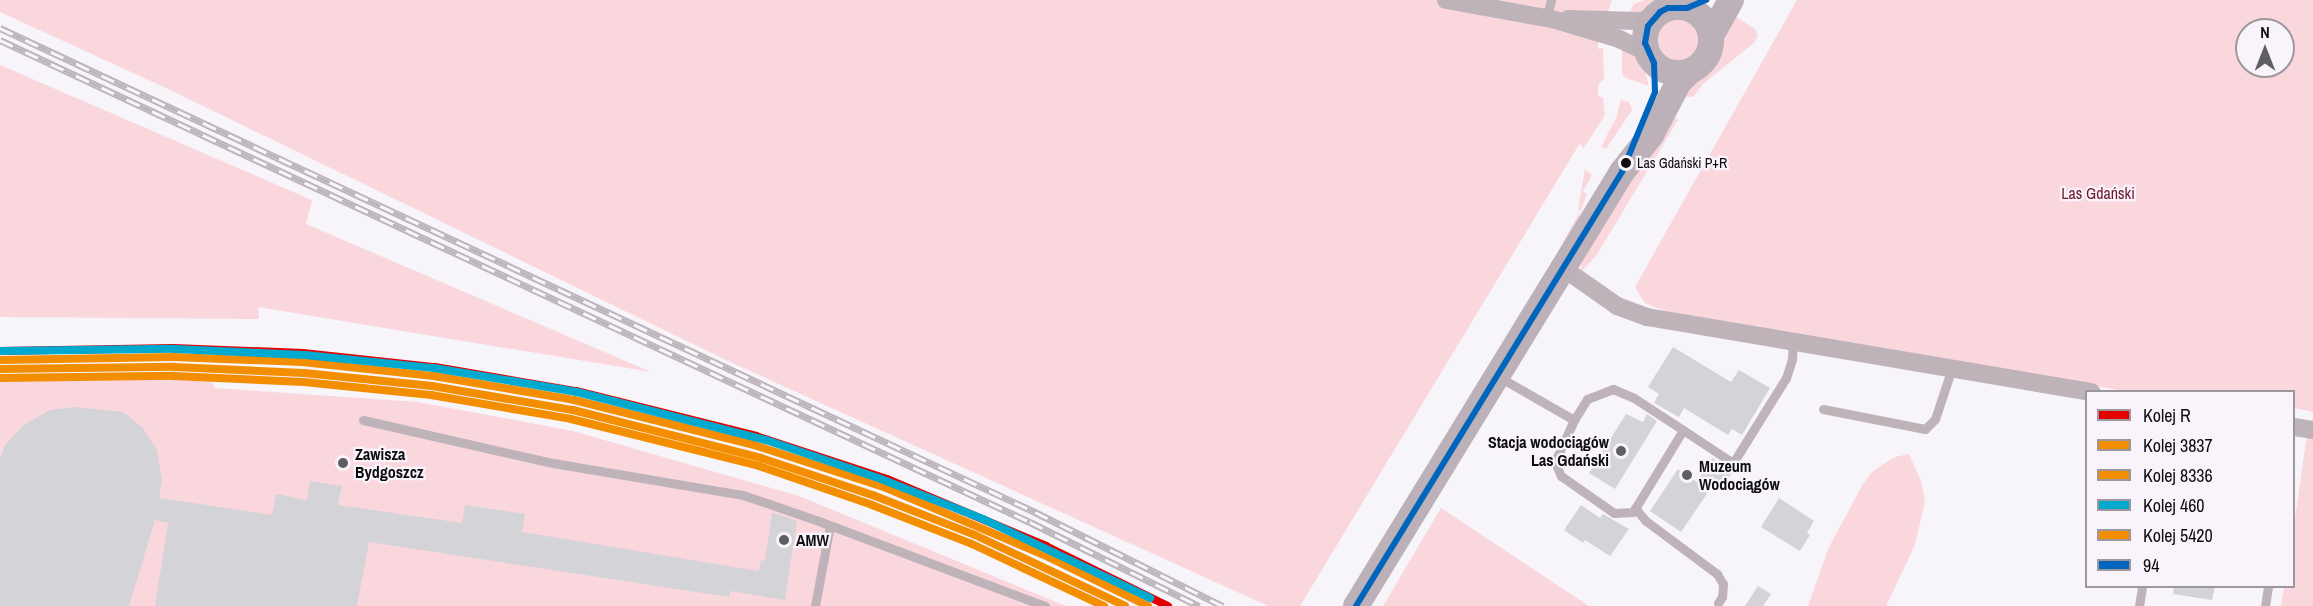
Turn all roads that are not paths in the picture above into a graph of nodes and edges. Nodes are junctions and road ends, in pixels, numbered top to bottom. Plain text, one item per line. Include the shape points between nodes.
1 (1446, 0) edge
2 (1551, 0) edge
3 (1731, 0) edge
4 (1696, 4) edge
5 (1549, 19) junction
6 (1653, 19) junction
7 (1711, 36) junction
8 (1651, 58) junction
9 (1689, 72) junction
10 (1622, 172) junction
11 (1563, 268) junction
12 (1793, 341) junction
13 (1952, 368) junction
14 (1497, 375) junction
15 (2085, 391) edge
16 (1823, 409) dead end
17 (363, 420) dead end
18 (1574, 420) junction
19 (2295, 427) edge
20 (1683, 430) junction
21 (2313, 430) edge
22 (1635, 508) junction
23 (830, 525) junction
24 (2142, 588) edge
25 (2268, 588) edge
26 (1718, 603) dead end
27 (815, 606) edge
28 (1045, 606) edge
29 (1356, 606) edge
30 (2139, 606) edge
31 (2265, 606) edge

1 - 5 street
2 - 5 lane
3 - 7 main road
4 - 6 main road via 1668,8
4 - 7 main road
5 - 6 street
5 - 8 street via 1619,39
6 - 8 main road via 1645,34
7 - 9 main road via 1707,58
8 - 9 main road via 1670,73
8 - 10 main road via 1655,92
9 - 10 main road via 1679,82 1651,135
10 - 11 main road
11 - 12 street via 1617,306 1647,316
11 - 14 main road
12 - 13 street
12 - 20 lane via 1786,378 1733,463
13 - 15 street
13 - 16 lane via 1935,419 1925,429
14 - 18 lane
14 - 29 main road
17 - 23 lane via 553,463 743,495
18 - 20 lane via 1587,399 1613,389
18 - 22 lane via 1557,457 1561,476 1614,513 1633,512
19 - 21 street
20 - 22 lane
22 - 26 lane via 1646,521 1717,574 1723,584
23 - 27 lane
23 - 28 lane
24 - 30 lane
25 - 31 lane

